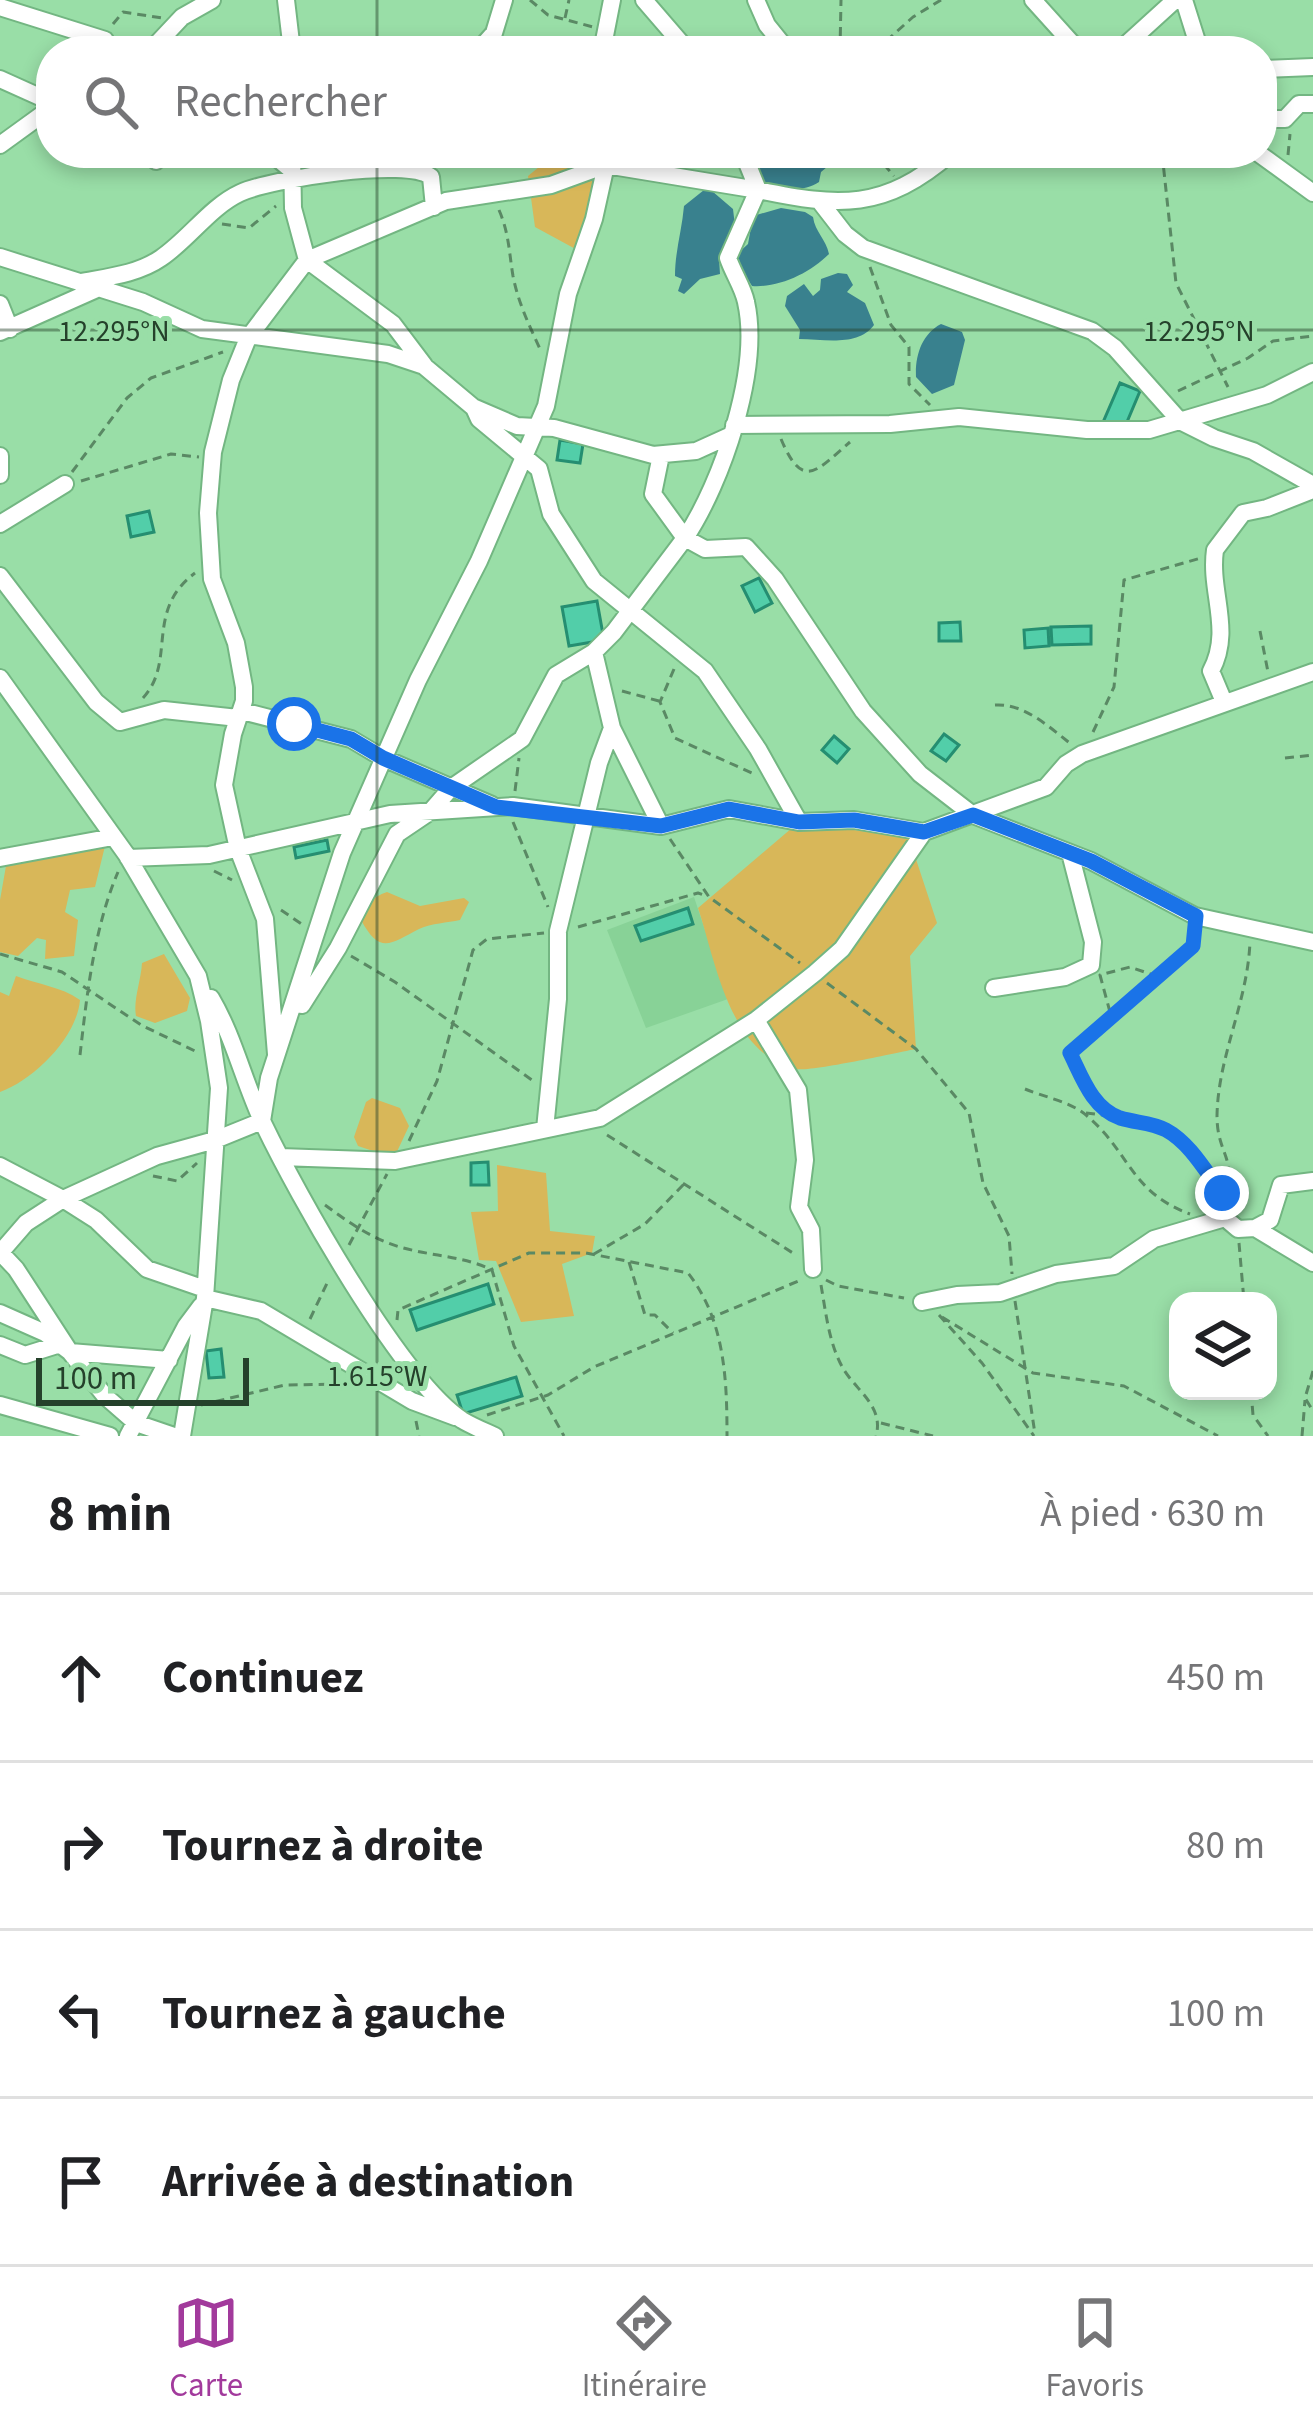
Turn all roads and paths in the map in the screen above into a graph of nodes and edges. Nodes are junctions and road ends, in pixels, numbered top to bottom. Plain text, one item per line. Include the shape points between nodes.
1 (212, 0) edge
2 (286, 0) edge
3 (504, 0) edge
4 (530, 0) edge
5 (569, 0) edge
6 (612, 0) edge
7 (644, 0) edge
8 (757, 0) edge
9 (841, 0) edge
10 (941, 0) edge
11 (1033, 0) edge
12 (1179, 0) edge
13 (0, 7) edge
14 (182, 17) junction
15 (565, 20) junction
16 (607, 30) junction
17 (76, 36) edge
18 (109, 36) edge
19 (164, 36) edge
20 (290, 36) edge
21 (491, 36) edge
22 (606, 36) edge
23 (675, 36) edge
24 (776, 36) edge
25 (840, 36) edge
26 (892, 36) edge
27 (1065, 36) edge
28 (1137, 36) edge
29 (1194, 36) edge
30 (1313, 67) edge
31 (1277, 68) edge
32 (0, 79) edge
33 (36, 94) edge
34 (1313, 104) edge
35 (36, 112) edge
36 (1277, 119) edge
37 (1286, 119) junction
38 (0, 145) edge
39 (1277, 167) edge
40 (393, 168) edge
41 (412, 168) edge
42 (587, 168) edge
43 (604, 168) edge
44 (650, 168) edge
45 (749, 168) edge
46 (887, 168) edge
47 (929, 168) edge
48 (1164, 168) edge
49 (291, 174) edge
50 (1287, 174) junction
51 (903, 186) junction
52 (758, 190) junction
53 (488, 193) junction
54 (1313, 193) edge
55 (820, 203) junction
56 (434, 207) junction
57 (206, 219) junction
58 (863, 248) junction
59 (307, 260) junction
60 (0, 261) edge
61 (80, 282) junction
62 (99, 288) junction
63 (0, 304) edge
64 (5, 330) edge
65 (1313, 336) edge
66 (246, 343) junction
67 (424, 366) junction
68 (1218, 372) junction
69 (1313, 372) edge
70 (553, 377) junction
71 (1163, 399) junction
72 (1238, 404) junction
73 (473, 407) junction
74 (938, 420) junction
75 (1180, 421) junction
76 (770, 423) junction
77 (870, 424) junction
78 (538, 428) junction
79 (731, 430) junction
80 (661, 454) junction
81 (0, 456) edge
82 (526, 456) junction
83 (212, 458) junction
84 (0, 475) edge
85 (65, 484) junction
86 (1313, 487) edge
87 (0, 524) edge
88 (686, 538) junction
89 (1214, 554) junction
90 (211, 562) junction
91 (0, 576) edge
92 (630, 609) junction
93 (1260, 631) dead end
94 (594, 652) junction
95 (688, 658) junction
96 (1313, 672) edge
97 (0, 678) edge
98 (599, 684) junction
99 (1271, 686) junction
100 (1224, 701) junction
101 (137, 702) dead end
102 (660, 702) junction
103 (995, 705) dead end
104 (240, 714) junction
105 (612, 728) junction
106 (1082, 754) junction
107 (1313, 755) edge
108 (383, 758) junction
109 (1285, 758) dead end
110 (452, 788) junction
111 (777, 789) junction
112 (496, 807) junction
113 (431, 811) junction
114 (973, 815) junction
115 (586, 816) junction
116 (359, 818) junction
117 (799, 822) junction
118 (661, 826) junction
119 (924, 832) junction
120 (113, 837) junction
121 (238, 849) junction
122 (1070, 853) junction
123 (127, 856) junction
124 (0, 858) edge
125 (176, 858) junction
126 (257, 898) junction
127 (1196, 916) junction
128 (1250, 928) junction
129 (558, 931) junction
130 (318, 936) junction
131 (1313, 942) edge
132 (338, 948) junction
133 (0, 954) edge
134 (814, 974) junction
135 (198, 976) junction
136 (1158, 976) junction
137 (994, 988) dead end
138 (89, 989) junction
139 (1111, 1013) junction
140 (756, 1020) junction
141 (451, 1023) junction
142 (288, 1027) junction
143 (80, 1055) dead end
144 (276, 1059) junction
145 (218, 1066) junction
146 (1025, 1089) dead end
147 (550, 1093) junction
148 (1084, 1112) junction
149 (1118, 1117) junction
150 (262, 1120) junction
151 (586, 1122) junction
152 (545, 1130) junction
153 (215, 1140) junction
154 (280, 1157) junction
155 (394, 1161) junction
156 (0, 1166) edge
157 (128, 1171) junction
158 (1313, 1181) edge
159 (684, 1184) junction
160 (1222, 1193) junction
161 (63, 1199) junction
162 (325, 1205) dead end
163 (1214, 1222) junction
164 (356, 1228) junction
165 (1246, 1229) junction
166 (0, 1253) edge
167 (343, 1255) dead end
168 (593, 1255) junction
169 (629, 1262) junction
170 (1313, 1263) edge
171 (492, 1270) junction
172 (816, 1272) junction
173 (329, 1279) dead end
174 (1014, 1290) junction
175 (1244, 1292) edge
176 (204, 1297) junction
177 (922, 1303) joint
178 (0, 1312) edge
179 (712, 1319) junction
180 (674, 1334) junction
181 (301, 1336) junction
182 (0, 1345) edge
183 (64, 1348) junction
184 (397, 1348) junction
185 (169, 1360) junction
186 (1023, 1366) junction
187 (1313, 1371) edge
188 (379, 1381) junction
189 (542, 1397) junction
190 (1305, 1398) junction
191 (1252, 1400) edge
192 (0, 1405) edge
193 (187, 1409) junction
194 (1313, 1411) edge
195 (461, 1419) junction
196 (879, 1423) junction
197 (132, 1430) edge
198 (110, 1436) edge
199 (178, 1436) edge
200 (495, 1436) edge
201 (564, 1436) edge
202 (727, 1436) edge
203 (876, 1436) edge
204 (933, 1436) edge
205 (1035, 1436) edge
206 (1218, 1436) edge
207 (1268, 1436) edge
208 (1302, 1436) edge

1 - 14 street
2 - 20 street
3 - 21 street
4 - 15 path
5 - 15 path
6 - 16 street
7 - 23 street
8 - 24 street
9 - 25 path
10 - 26 path
11 - 27 street
12 - 28 street
12 - 29 street
13 - 17 street
14 - 18 path via 123,13
14 - 19 street
15 - 16 path
16 - 22 street
30 - 31 street
32 - 33 street
34 - 37 street via 1299,104
35 - 38 street
36 - 37 street
37 - 50 path
39 - 50 street
40 - 49 street
41 - 56 street via 431,177
42 - 53 street via 551,185
43 - 70 street
44 - 52 street
45 - 52 street
46 - 51 path
47 - 51 street
48 - 68 path via 1176,283
49 - 57 street via 238,194
49 - 57 path via 249,228
49 - 59 street
50 - 54 street
51 - 55 street
52 - 55 street
52 - 79 street via 728,259 749,323 746,379
53 - 56 street
53 - 70 path via 511,240 522,310
55 - 58 street
56 - 59 street
57 - 61 street via 156,262
58 - 71 street via 1092,331
58 - 74 path via 891,325 909,346 909,384
59 - 66 street
59 - 67 street via 392,324
60 - 61 street
61 - 62 street
62 - 64 street
62 - 66 street
63 - 64 street
65 - 68 path via 1273,341
66 - 67 street via 388,354
66 - 83 street
66 - 85 path via 151,378
67 - 73 street
68 - 71 path
68 - 72 path
69 - 72 street
70 - 78 street
71 - 75 street
72 - 75 street
73 - 78 street
73 - 82 street
74 - 75 street via 1087,430
74 - 77 street
75 - 86 street
76 - 77 street
76 - 77 path via 793,466 810,471
76 - 79 street
78 - 80 street
78 - 82 street
79 - 80 street via 696,451
79 - 88 street via 713,490
80 - 88 street via 653,494
81 - 84 street
82 - 92 street via 576,557
82 - 108 street
83 - 85 path via 171,454
83 - 90 street
85 - 87 street
86 - 89 street via 1243,512
88 - 92 street
88 - 114 street via 709,550 746,547 863,711 920,774
89 - 100 street via 1223,628 1211,671
89 - 106 path via 1124,580 1114,687
90 - 101 path via 171,595 152,688
90 - 104 street via 240,665
91 - 104 street via 115,719 164,710
92 - 94 street
92 - 95 street
93 - 99 path
94 - 98 street
94 - 110 street via 562,668 522,739
95 - 102 path via 669,675
95 - 111 street via 745,729
96 - 99 street
97 - 120 street
98 - 102 path
98 - 105 street
99 - 100 street
100 - 106 street
102 - 111 path via 675,738
103 - 106 path via 1044,722
104 - 108 street via 327,730
104 - 121 street via 224,785
105 - 115 street
105 - 118 street
106 - 114 street via 1046,787
107 - 109 path
108 - 110 street
108 - 116 street
110 - 112 street
110 - 113 street
111 - 117 street
112 - 113 street
112 - 115 street
113 - 116 street
113 - 132 street via 398,834
114 - 119 street
114 - 122 street
115 - 118 street
115 - 129 street
116 - 121 street
116 - 130 street
117 - 118 street via 729,809
117 - 119 street via 854,820
118 - 134 path via 709,897
119 - 134 street via 842,949
120 - 123 street
120 - 124 street
121 - 125 street
121 - 126 street
122 - 127 street
122 - 137 street via 1095,953 1090,964 1066,977
123 - 125 street
123 - 135 street
123 - 138 path via 106,900
125 - 126 path
126 - 130 path
126 - 144 street
127 - 128 street
127 - 136 path via 1193,946
128 - 131 street
128 - 160 path via 1249,973 1219,1075 1217,1122 1231,1168
129 - 141 path via 487,939 473,950
129 - 147 street
130 - 142 street
132 - 141 path
132 - 142 street
133 - 138 path
134 - 140 street
134 - 174 path via 916,1049 969,1113 983,1183 1009,1235
135 - 145 street
135 - 150 street
136 - 139 path
136 - 139 path via 1130,967 1100,975
138 - 143 path
138 - 145 path
139 - 149 path via 1070,1053 1095,1102
140 - 151 street
140 - 172 street via 798,1090 806,1160 799,1207
141 - 147 path
141 - 155 path via 437,1081
142 - 144 street
144 - 150 street
145 - 153 street
146 - 148 path
147 - 152 street
148 - 149 path
148 - 163 path via 1141,1186
149 - 160 path via 1169,1131
150 - 153 street
150 - 154 street
151 - 152 street
151 - 159 path
152 - 155 street
153 - 157 street
153 - 157 path via 177,1180
153 - 176 street
154 - 155 street
154 - 184 street
155 - 164 path
156 - 161 street
157 - 161 street
158 - 165 street via 1280,1185 1270,1220
159 - 168 path via 645,1223
159 - 172 path
160 - 163 path
161 - 166 street
161 - 176 street via 147,1269
162 - 164 path
163 - 165 street
163 - 174 street via 1154,1239 1114,1266
164 - 167 path
164 - 171 path
165 - 170 street
165 - 175 path
166 - 183 street
168 - 169 path
168 - 171 path via 529,1253
169 - 179 path via 688,1273
169 - 180 path via 645,1315
171 - 184 path via 398,1310
171 - 189 path via 514,1346
172 - 177 path via 838,1286
172 - 179 path
172 - 196 path via 844,1369
173 - 181 path
174 - 177 street
174 - 186 path
176 - 181 street via 261,1311
176 - 185 street
176 - 193 street
178 - 183 street
179 - 180 path
179 - 202 path via 727,1372
180 - 189 path
181 - 188 street
182 - 183 street via 25,1355
183 - 185 street
183 - 197 street
184 - 195 street
185 - 197 street
186 - 205 path
186 - 205 path via 938,1315
186 - 206 path via 1124,1386
187 - 190 path
188 - 193 path via 285,1385
188 - 195 street
189 - 195 path
189 - 201 path
190 - 194 path
190 - 208 path
191 - 207 path
192 - 198 street
193 - 199 street
195 - 200 street
196 - 203 path
196 - 204 path
197 - 199 street

